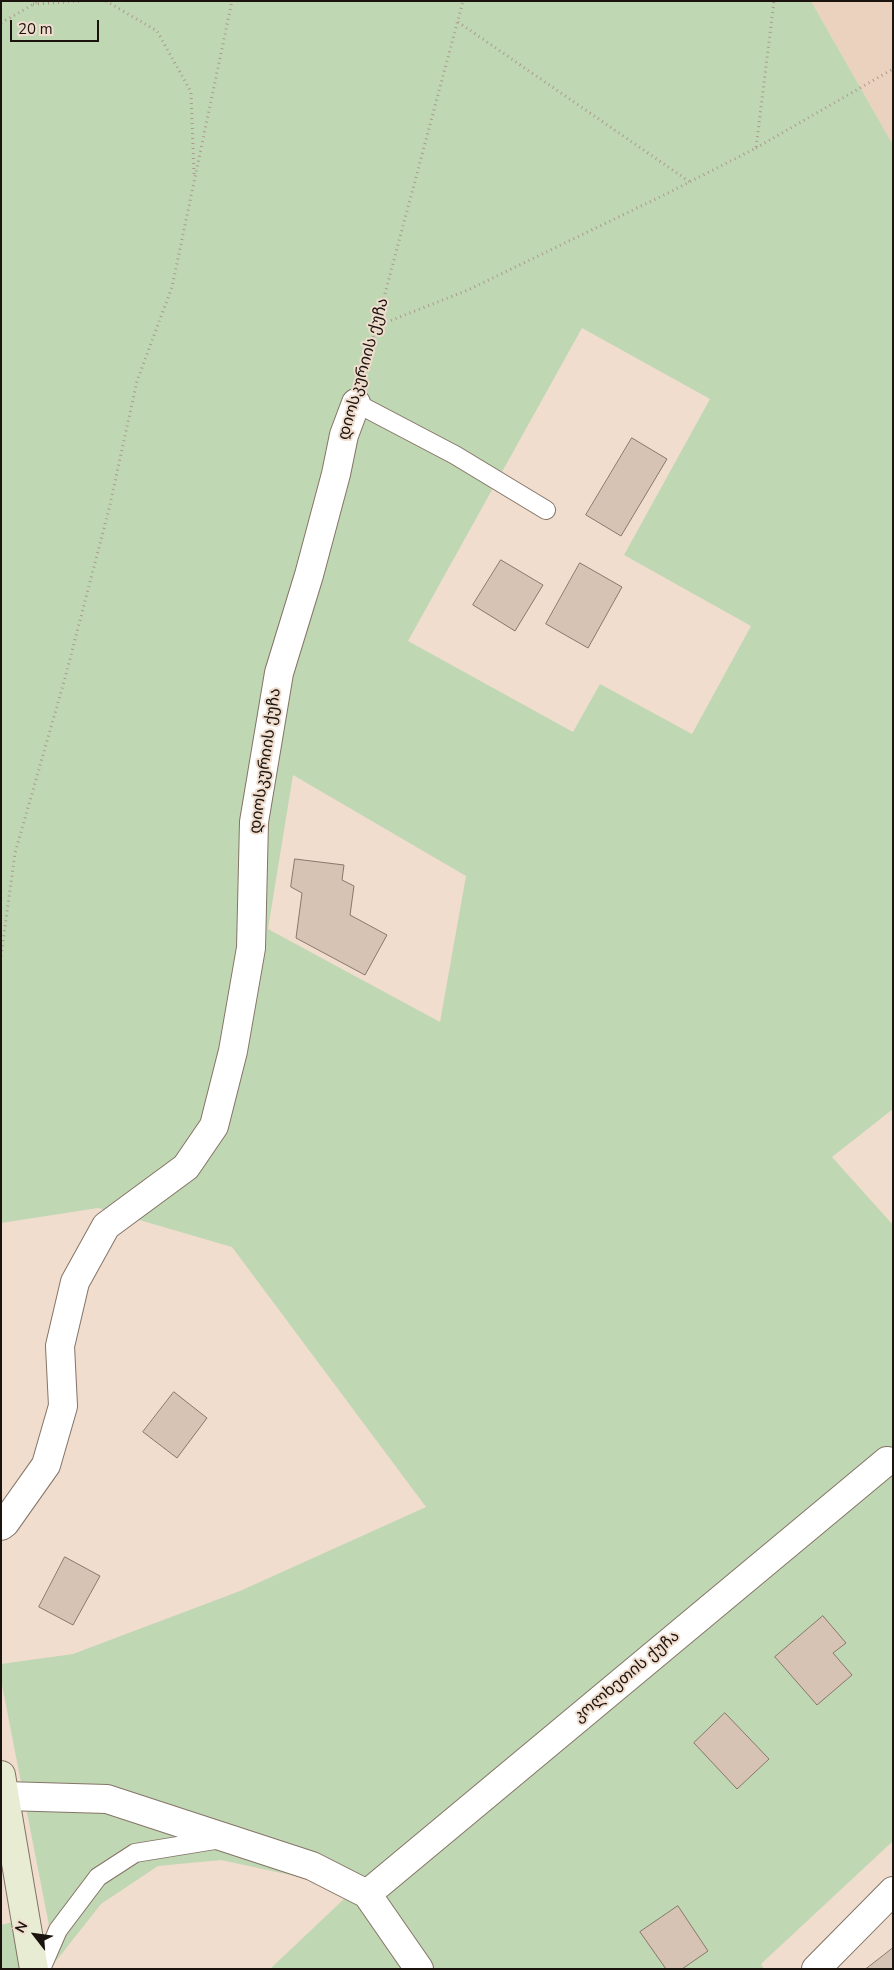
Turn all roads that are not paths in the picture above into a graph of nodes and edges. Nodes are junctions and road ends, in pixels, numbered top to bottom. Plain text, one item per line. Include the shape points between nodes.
1 (356, 404) joint
2 (546, 510) dead end
3 (887, 1461) dead end
4 (1, 1526) edge
5 (3, 1786) edge
6 (226, 1838) junction
7 (893, 1891) edge
8 (367, 1894) junction
9 (34, 1969) edge
10 (41, 1969) edge
11 (419, 1969) edge
12 (816, 1969) edge

1 - 2 lane via 455,455
1 - 4 street, დიოსკურიის ქუჩა via 344,435 309,575 279,674 254,822 251,948 233,1052 214,1126 186,1167 106,1226 75,1282 60,1346 63,1406 46,1465
3 - 8 street, კოლხეთის ქუჩა
5 - 6 street via 107,1799
5 - 9 main road
6 - 8 street via 312,1866
6 - 10 lane via 135,1854 98,1877 58,1930
7 - 12 street
8 - 11 street

